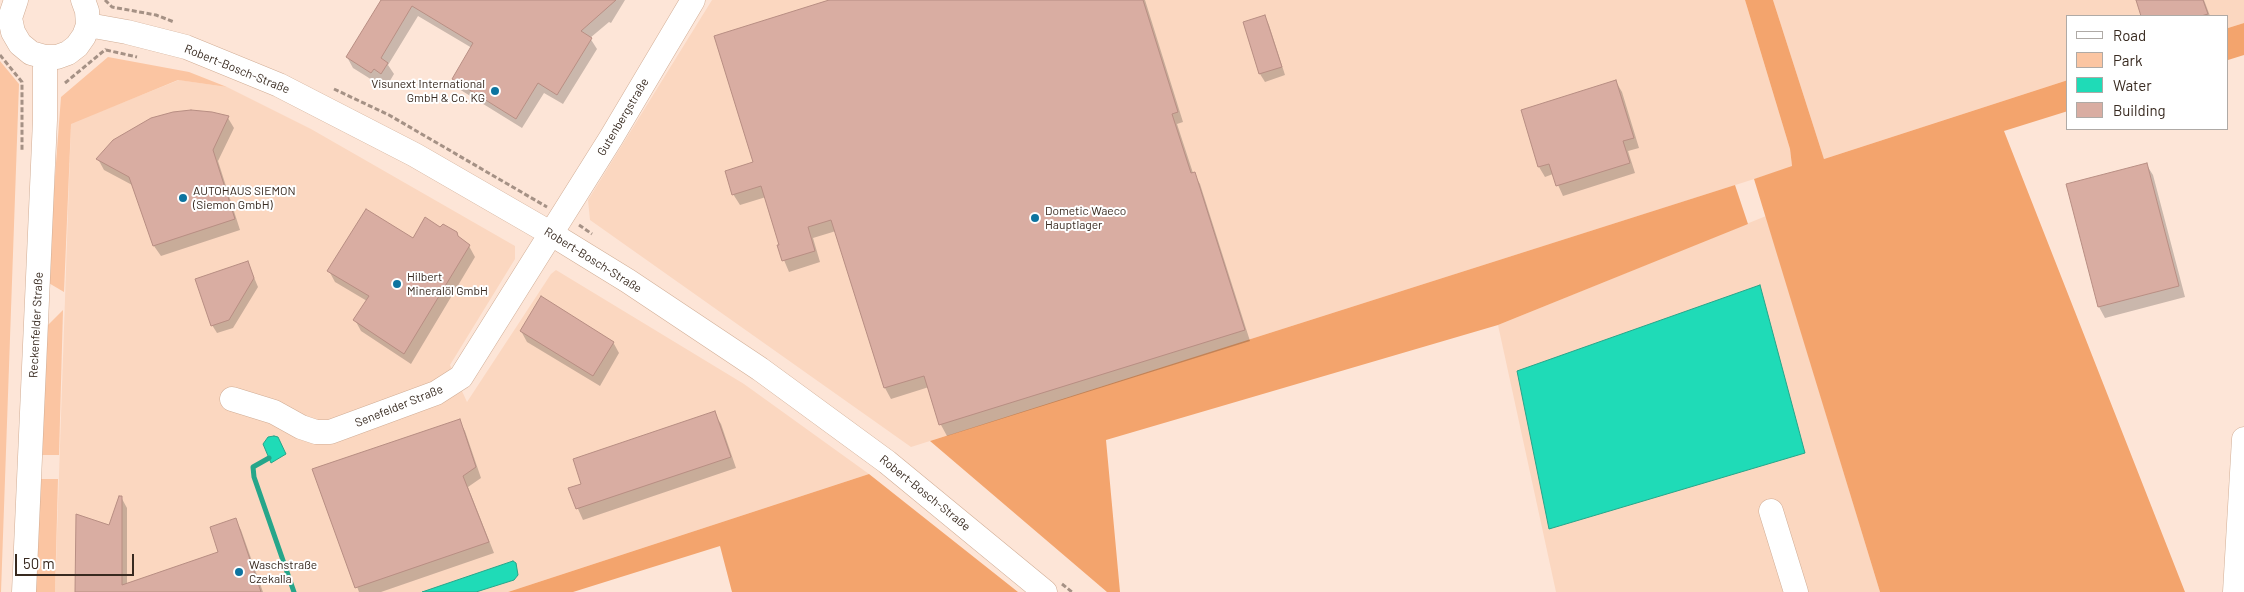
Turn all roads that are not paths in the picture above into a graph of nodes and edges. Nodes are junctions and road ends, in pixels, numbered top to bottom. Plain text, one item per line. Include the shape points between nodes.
1 (83, 0) edge
2 (693, 0) edge
3 (9, 12) edge
4 (88, 25) junction
5 (45, 58) junction
6 (550, 233) junction
7 (232, 399) dead end
8 (2244, 439) edge
9 (1771, 511) dead end
10 (24, 592) edge
11 (1045, 592) edge
12 (1796, 592) edge
13 (2235, 592) edge

1 - 4 street
2 - 6 street, Gutenbergstraße
3 - 5 street via 13,32 20,44
4 - 5 street via 78,46 57,57
4 - 6 street, Robert-Bosch-Straße via 186,47 279,86 415,155
5 - 10 street, Reckenfelder Straße
6 - 7 street, Senefelder Straße via 472,362 461,376 436,393 330,432 301,427 274,412
6 - 11 street, Robert-Bosch-Straße via 767,374 887,462
8 - 13 street
9 - 12 street

